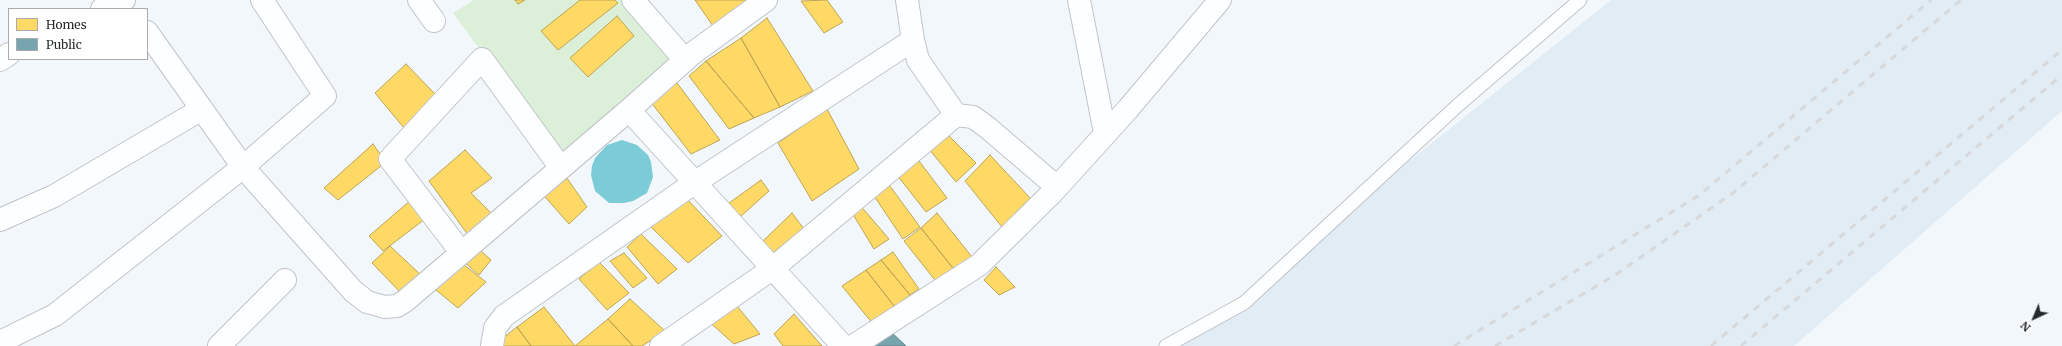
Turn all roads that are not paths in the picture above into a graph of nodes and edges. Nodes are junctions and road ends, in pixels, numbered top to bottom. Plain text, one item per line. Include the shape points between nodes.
1 (124, 0) edge
2 (262, 0) edge
3 (419, 0) edge
4 (633, 0) edge
5 (766, 0) edge
6 (907, 0) edge
7 (1093, 0) edge
8 (1220, 0) edge
9 (1580, 0) edge
10 (104, 8) edge
11 (130, 8) edge
12 (1081, 10) edge
13 (434, 21) dead end
14 (148, 33) edge
15 (913, 40) junction
16 (685, 60) junction
17 (202, 109) junction
18 (629, 110) junction
19 (956, 115) junction
20 (1106, 134) junction
21 (243, 167) junction
22 (561, 168) junction
23 (694, 183) junction
24 (1057, 187) junction
25 (0, 220) edge
26 (461, 252) junction
27 (772, 269) junction
28 (285, 280) dead end
29 (0, 342) edge
30 (220, 346) edge
31 (492, 346) edge
32 (661, 346) edge
33 (843, 346) edge
34 (853, 346) edge
35 (1166, 346) edge

1 - 10 street
1 - 11 street
2 - 21 street via 325,96
3 - 13 street
4 - 16 street
5 - 16 street
6 - 15 street
7 - 12 street
8 - 20 street
9 - 35 lane via 1457,106 1244,303
12 - 20 street
14 - 17 street
15 - 19 street via 918,60
15 - 23 street
16 - 18 street
17 - 21 street
17 - 25 street via 54,196
18 - 22 street
18 - 23 street
19 - 24 street via 973,117
19 - 27 street
20 - 24 street
21 - 26 street via 353,291 367,302 385,307 397,306
21 - 29 street via 55,315
22 - 26 street
22 - 26 street via 482,59 390,159
23 - 27 street
23 - 31 street via 504,316 495,328
24 - 34 street via 979,265
27 - 32 street
27 - 33 street
28 - 30 street

